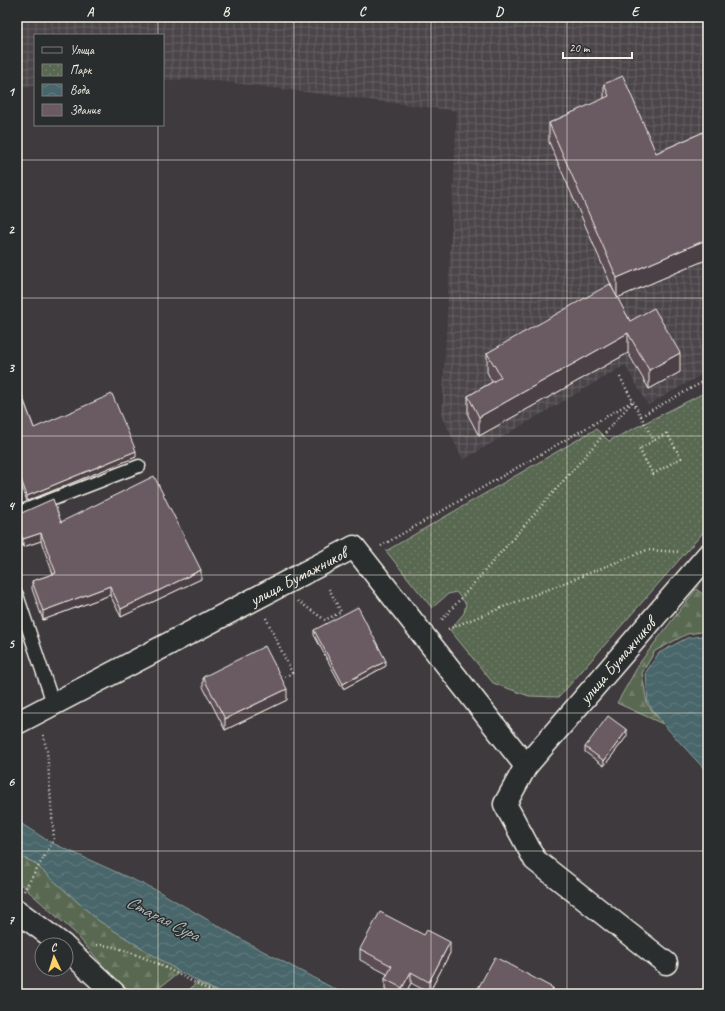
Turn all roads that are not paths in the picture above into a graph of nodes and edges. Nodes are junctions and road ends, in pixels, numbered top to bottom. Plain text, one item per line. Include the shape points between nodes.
1 (139, 466) dead end
2 (17, 513) edge
3 (708, 555) edge
4 (17, 595) edge
5 (54, 703) junction
6 (17, 723) edge
7 (526, 766) junction
8 (19, 904) edge
9 (54, 937) edge
10 (74, 955) edge
11 (666, 963) dead end
12 (115, 994) edge

1 - 2 lane
3 - 7 street, улица Бумажников
4 - 5 lane
5 - 6 street, улица Бумажников
5 - 7 street, улица Бумажников via 354,547
7 - 11 street, улица Бумажников via 506,804 535,860
8 - 9 street
10 - 12 street

